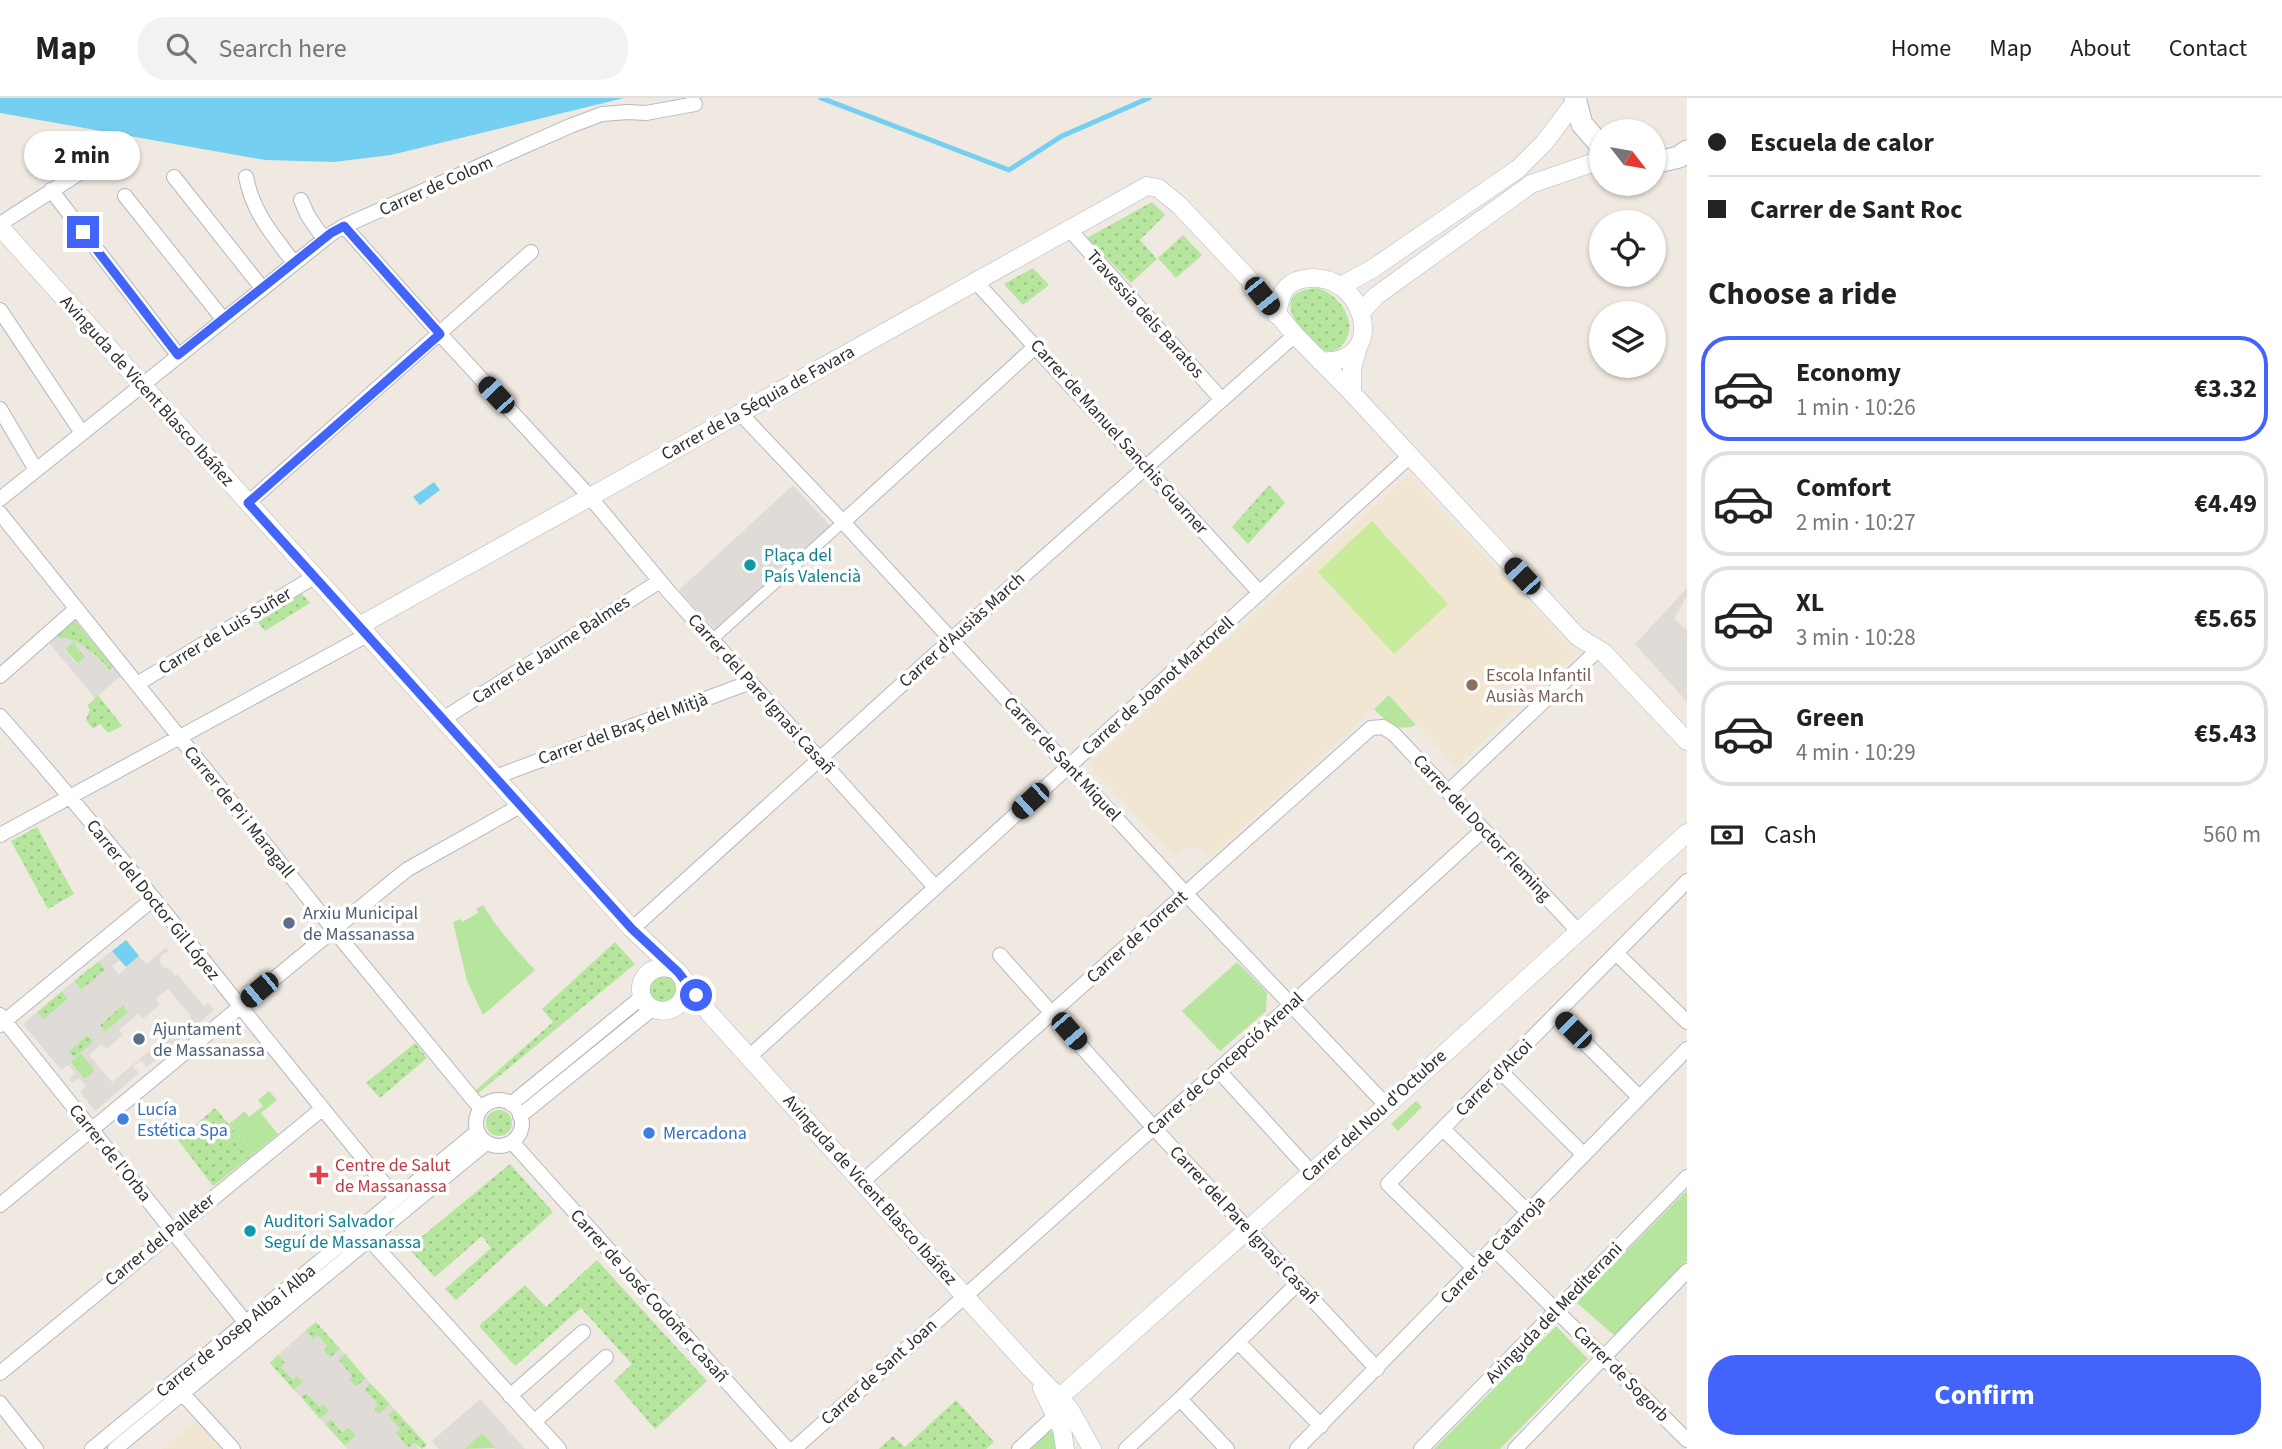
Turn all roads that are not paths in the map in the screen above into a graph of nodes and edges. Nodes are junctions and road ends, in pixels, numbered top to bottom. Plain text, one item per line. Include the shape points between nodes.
1 (1575, 100) edge
2 (695, 104) dead end
3 (1589, 132) edge
4 (1684, 156) edge
5 (1666, 160) edge
6 (98, 161) dead end
7 (1589, 164) edge
8 (174, 177) dead end
9 (246, 177) dead end
10 (51, 190) junction
11 (125, 196) dead end
12 (301, 200) dead end
13 (0, 226) edge
14 (344, 226) junction
15 (1069, 229) junction
16 (324, 239) junction
17 (531, 252) dead end
18 (294, 263) junction
19 (1247, 277) junction
20 (976, 282) junction
21 (1286, 286) junction
22 (1341, 286) junction
23 (262, 288) junction
24 (0, 310) edge
25 (1362, 311) junction
26 (1277, 314) junction
27 (223, 319) junction
28 (440, 334) junction
29 (1295, 335) junction
30 (1037, 346) junction
31 (1358, 347) junction
32 (178, 355) junction
33 (1320, 361) junction
34 (141, 385) junction
35 (1352, 393) junction
36 (1222, 400) junction
37 (0, 409) edge
38 (739, 412) junction
39 (82, 433) junction
40 (1410, 456) junction
41 (1146, 467) junction
42 (36, 470) junction
43 (590, 497) junction
44 (0, 499) edge
45 (248, 503) junction
46 (0, 513) edge
47 (843, 522) junction
48 (314, 577) junction
49 (660, 580) junction
50 (1260, 593) junction
51 (76, 608) junction
52 (363, 630) junction
53 (713, 639) junction
54 (952, 639) junction
55 (1599, 649) junction
56 (0, 676) edge
57 (751, 682) junction
58 (137, 684) junction
59 (0, 716) edge
60 (443, 719) junction
61 (1383, 727) joint
62 (179, 737) junction
63 (1687, 741) edge
64 (820, 759) junction
65 (1069, 766) junction
66 (495, 776) junction
67 (1448, 792) junction
68 (71, 796) junction
69 (520, 806) junction
70 (1483, 830) junction
71 (1687, 833) edge
72 (0, 835) edge
73 (935, 887) junction
74 (1684, 889) edge
75 (1185, 894) junction
76 (153, 899) junction
77 (333, 929) junction
78 (632, 929) junction
79 (1578, 931) junction
80 (1617, 954) junction
81 (1000, 955) dead end
82 (678, 973) junction
83 (643, 978) junction
84 (647, 1003) junction
85 (1292, 1004) junction
86 (239, 1007) junction
87 (676, 1008) junction
88 (1053, 1012) junction
89 (710, 1014) junction
90 (1556, 1014) junction
91 (2, 1020) edge
92 (1687, 1021) edge
93 (1687, 1049) edge
94 (749, 1057) junction
95 (1218, 1070) junction
96 (1500, 1072) junction
97 (1639, 1097) junction
98 (511, 1104) junction
99 (1387, 1105) junction
100 (321, 1109) junction
101 (481, 1109) junction
102 (520, 1116) junction
103 (1154, 1128) junction
104 (91, 1129) junction
105 (1443, 1129) junction
106 (482, 1138) junction
107 (512, 1142) junction
108 (1584, 1155) junction
109 (1311, 1172) junction
110 (1687, 1177) edge
111 (862, 1182) junction
112 (396, 1199) junction
113 (0, 1205) edge
114 (1529, 1213) junction
115 (1247, 1228) junction
116 (172, 1230) junction
117 (369, 1239) junction
118 (1494, 1249) junction
119 (1475, 1269) junction
120 (1687, 1271) edge
121 (1297, 1284) junction
122 (965, 1296) junction
123 (1557, 1309) junction
124 (246, 1323) junction
125 (583, 1332) dead end
126 (1238, 1342) junction
127 (606, 1357) dead end
128 (1604, 1357) junction
129 (1029, 1367) junction
130 (1377, 1368) junction
131 (0, 1373) edge
132 (182, 1393) junction
133 (510, 1396) junction
134 (1060, 1397) junction
135 (1180, 1399) junction
136 (0, 1403) edge
137 (1056, 1415) junction
138 (534, 1422) junction
139 (1321, 1426) junction
140 (1687, 1440) edge
141 (36, 1449) edge
142 (92, 1449) edge
143 (115, 1449) edge
144 (233, 1449) edge
145 (559, 1449) edge
146 (787, 1449) edge
147 (794, 1449) edge
148 (1019, 1449) edge
149 (1065, 1449) edge
150 (1092, 1449) edge
151 (1126, 1449) edge
152 (1227, 1449) edge
153 (1297, 1449) edge
154 (1421, 1449) edge
155 (1515, 1449) edge

1 - 3 main road
1 - 22 street via 1518,169
2 - 14 street, Carrer de Colom via 646,113 602,114
4 - 5 main road
6 - 10 street
7 - 25 street via 1531,184 1376,296
8 - 23 street
9 - 18 street via 260,218
10 - 13 street
10 - 32 street
11 - 27 street
12 - 16 street
13 - 34 street, Avinguda de Vicent Blasco Ibáñez
14 - 16 street, Carrer de Colom
14 - 28 street, Carrer del Pare Ignasi Casañ
15 - 19 street, Carrer de la Séquia de Favara via 1136,191 1158,188
15 - 20 street, Carrer de la Séquia de Favara
15 - 36 street, Travessia dels Baratos
16 - 18 street, Carrer de Colom
17 - 28 street
18 - 23 street, Carrer de Colom
19 - 21 street
19 - 26 street
20 - 30 street, Carrer de Manuel Sanchis Guarner
20 - 38 street, Carrer de la Séquia de Favara
21 - 22 street via 1308,278
21 - 26 street
22 - 25 street
23 - 27 street, Carrer de Colom
24 - 39 street
25 - 31 street via 1365,326
26 - 29 street
27 - 32 street, Carrer de Colom
28 - 43 street, Carrer del Pare Ignasi Casañ
28 - 45 street
29 - 33 street
29 - 36 street, Carrer d'Ausiàs March
30 - 41 street, Carrer de Manuel Sanchis Guarner
30 - 47 street
31 - 33 street via 1340,360
31 - 35 street
32 - 34 street, Carrer de Colom
33 - 35 street
34 - 39 street, Carrer de Colom
34 - 45 street, Avinguda de Vicent Blasco Ibáñez
35 - 40 street
36 - 41 street, Carrer d'Ausiàs March
37 - 42 street
38 - 43 street, Carrer de la Séquia de Favara
38 - 47 street, Carrer de Sant Miquel
39 - 42 street, Carrer de Colom
40 - 50 street, Carrer de Joanot Martorell
40 - 55 street via 1578,637
41 - 50 street, Carrer de Manuel Sanchis Guarner
41 - 54 street, Carrer d'Ausiàs March
42 - 44 street, Carrer de Colom
43 - 49 street, Carrer del Pare Ignasi Casañ
43 - 52 street, Carrer de la Séquia de Favara
45 - 48 street, Avinguda de Vicent Blasco Ibáñez
46 - 51 street, Carrer de Pi i Maragall
47 - 53 street
47 - 54 street, Carrer de Sant Miquel
48 - 52 street, Avinguda de Vicent Blasco Ibáñez
48 - 58 street, Carrer de Luis Suñer
49 - 53 street, Carrer del Pare Ignasi Casañ
49 - 60 street, Carrer de Jaume Balmes
50 - 65 street, Carrer de Joanot Martorell
51 - 56 street
51 - 58 street, Carrer de Pi i Maragall
52 - 60 street, Avinguda de Vicent Blasco Ibáñez
52 - 62 street
53 - 57 street, Carrer del Pare Ignasi Casañ
54 - 64 street, Carrer d'Ausiàs March
54 - 65 street, Carrer de Sant Miquel
55 - 63 street
55 - 67 street
57 - 64 street, Carrer del Pare Ignasi Casañ
57 - 66 street, Carrer del Braç del Mitjà
58 - 62 street, Carrer de Pi i Maragall
59 - 68 street, Carrer del Doctor Gil López
60 - 66 street, Avinguda de Vicent Blasco Ibáñez
61 - 67 street, Carrer del Doctor Fleming
61 - 75 street, Carrer de Torrent via 1371,728
62 - 68 street
62 - 77 street, Carrer de Pi i Maragall
64 - 73 street, Carrer del Pare Ignasi Casañ
64 - 78 street, Carrer d'Ausiàs March
65 - 73 street, Carrer de Joanot Martorell
65 - 75 street, Carrer de Sant Miquel
66 - 69 street, Avinguda de Vicent Blasco Ibáñez
67 - 70 street, Carrer del Doctor Fleming
68 - 72 street
68 - 76 street, Carrer del Doctor Gil López
69 - 77 street via 408,869
69 - 78 street, Avinguda de Vicent Blasco Ibáñez
70 - 79 street, Carrer del Doctor Fleming
70 - 85 street, Carrer de Concepció Arenal
71 - 79 street, Carrer del Nou d'Octubre
73 - 94 street, Carrer de Joanot Martorell
74 - 80 street, Carrer d'Alcoi
75 - 85 street, Carrer de Sant Miquel
75 - 88 street, Carrer de Torrent
76 - 86 street, Carrer del Doctor Gil López
76 - 91 street
77 - 86 street
77 - 101 street, Carrer de Pi i Maragall
78 - 82 street, Avinguda de Vicent Blasco Ibáñez
78 - 83 street, Avinguda de Vicent Blasco Ibáñez via 643,948
79 - 99 street, Carrer del Nou d'Octubre
80 - 90 street, Carrer d'Alcoi
80 - 92 street
81 - 88 street, Carrer del Pare Ignasi Casañ
82 - 83 street via 667,967 653,968
82 - 87 street via 685,990
82 - 89 street, Avinguda de Vicent Blasco Ibáñez
83 - 84 street via 640,991
84 - 87 street via 664,1012
84 - 98 street
84 - 102 street
85 - 95 street, Carrer de Concepció Arenal
85 - 99 street, Carrer de Sant Miquel
86 - 100 street, Carrer del Doctor Gil López
86 - 104 street
87 - 89 street
88 - 103 street, Carrer del Pare Ignasi Casañ
88 - 111 street, Carrer de Torrent
89 - 94 street, Avinguda de Vicent Blasco Ibáñez
90 - 96 street, Carrer d'Alcoi
90 - 97 street
91 - 104 street, Carrer de l'Orba
93 - 97 street, Carrer de Catarroja
94 - 111 street, Avinguda de Vicent Blasco Ibáñez
95 - 103 street, Carrer de Concepció Arenal
95 - 109 street
96 - 105 street, Carrer d'Alcoi
96 - 108 street
97 - 108 street, Carrer de Catarroja
98 - 101 street via 492,1101
98 - 102 street
99 - 109 street, Carrer del Nou d'Octubre
100 - 112 street, Carrer del Doctor Gil López
100 - 116 street, Carrer del Palleter
101 - 106 street via 476,1119
102 - 107 street via 520,1130
103 - 115 street, Carrer del Pare Ignasi Casañ
103 - 122 street, Carrer de Concepció Arenal
104 - 113 street
104 - 116 street, Carrer de l'Orba
105 - 114 street
105 - 119 street, Carrer d'Alcoi via 1388,1184
106 - 107 street via 499,1147
106 - 112 street, Carrer de Josep Alba i Alba
106 - 117 street, Carrer de Josep Alba i Alba
107 - 146 street, Carrer de José Codoñer Casañ
108 - 114 street, Carrer de Catarroja
109 - 115 street, Carrer del Nou d'Octubre
110 - 123 street, Avinguda del Mediterrani
111 - 122 street, Avinguda de Vicent Blasco Ibáñez
112 - 124 street, Carrer de Josep Alba i Alba
114 - 118 street, Carrer de Catarroja
115 - 121 street, Carrer del Pare Ignasi Casañ
115 - 134 street, Carrer del Nou d'Octubre
116 - 124 street, Carrer de l'Orba
116 - 131 street, Carrer del Palleter
117 - 132 street, Carrer de Josep Alba i Alba
117 - 133 street
118 - 119 street, Carrer de Catarroja
118 - 123 street, Carrer de Sogorb
119 - 130 street, Carrer de Catarroja
120 - 128 street
121 - 126 street
121 - 130 street, Carrer del Pare Ignasi Casañ
122 - 129 street, Avinguda de Vicent Blasco Ibáñez
122 - 147 street, Carrer de Sant Joan
123 - 128 street, Carrer de Sogorb
123 - 154 street, Avinguda del Mediterrani
124 - 142 street, Carrer de Josep Alba i Alba
125 - 133 street
126 - 135 street
126 - 139 street
127 - 138 street
128 - 140 street, Carrer de Sogorb
128 - 155 street
129 - 134 street, Avinguda de Vicent Blasco Ibáñez
129 - 137 street, Avinguda de Vicent Blasco Ibáñez
130 - 139 street, Carrer de Catarroja
132 - 143 street, Carrer de Josep Alba i Alba
132 - 144 street
133 - 138 street
134 - 150 street, Avinguda de Vicent Blasco Ibáñez
135 - 151 street
135 - 152 street
136 - 141 street
137 - 148 street
137 - 149 street, Avinguda de Vicent Blasco Ibáñez
138 - 145 street
139 - 153 street, Carrer de Catarroja

